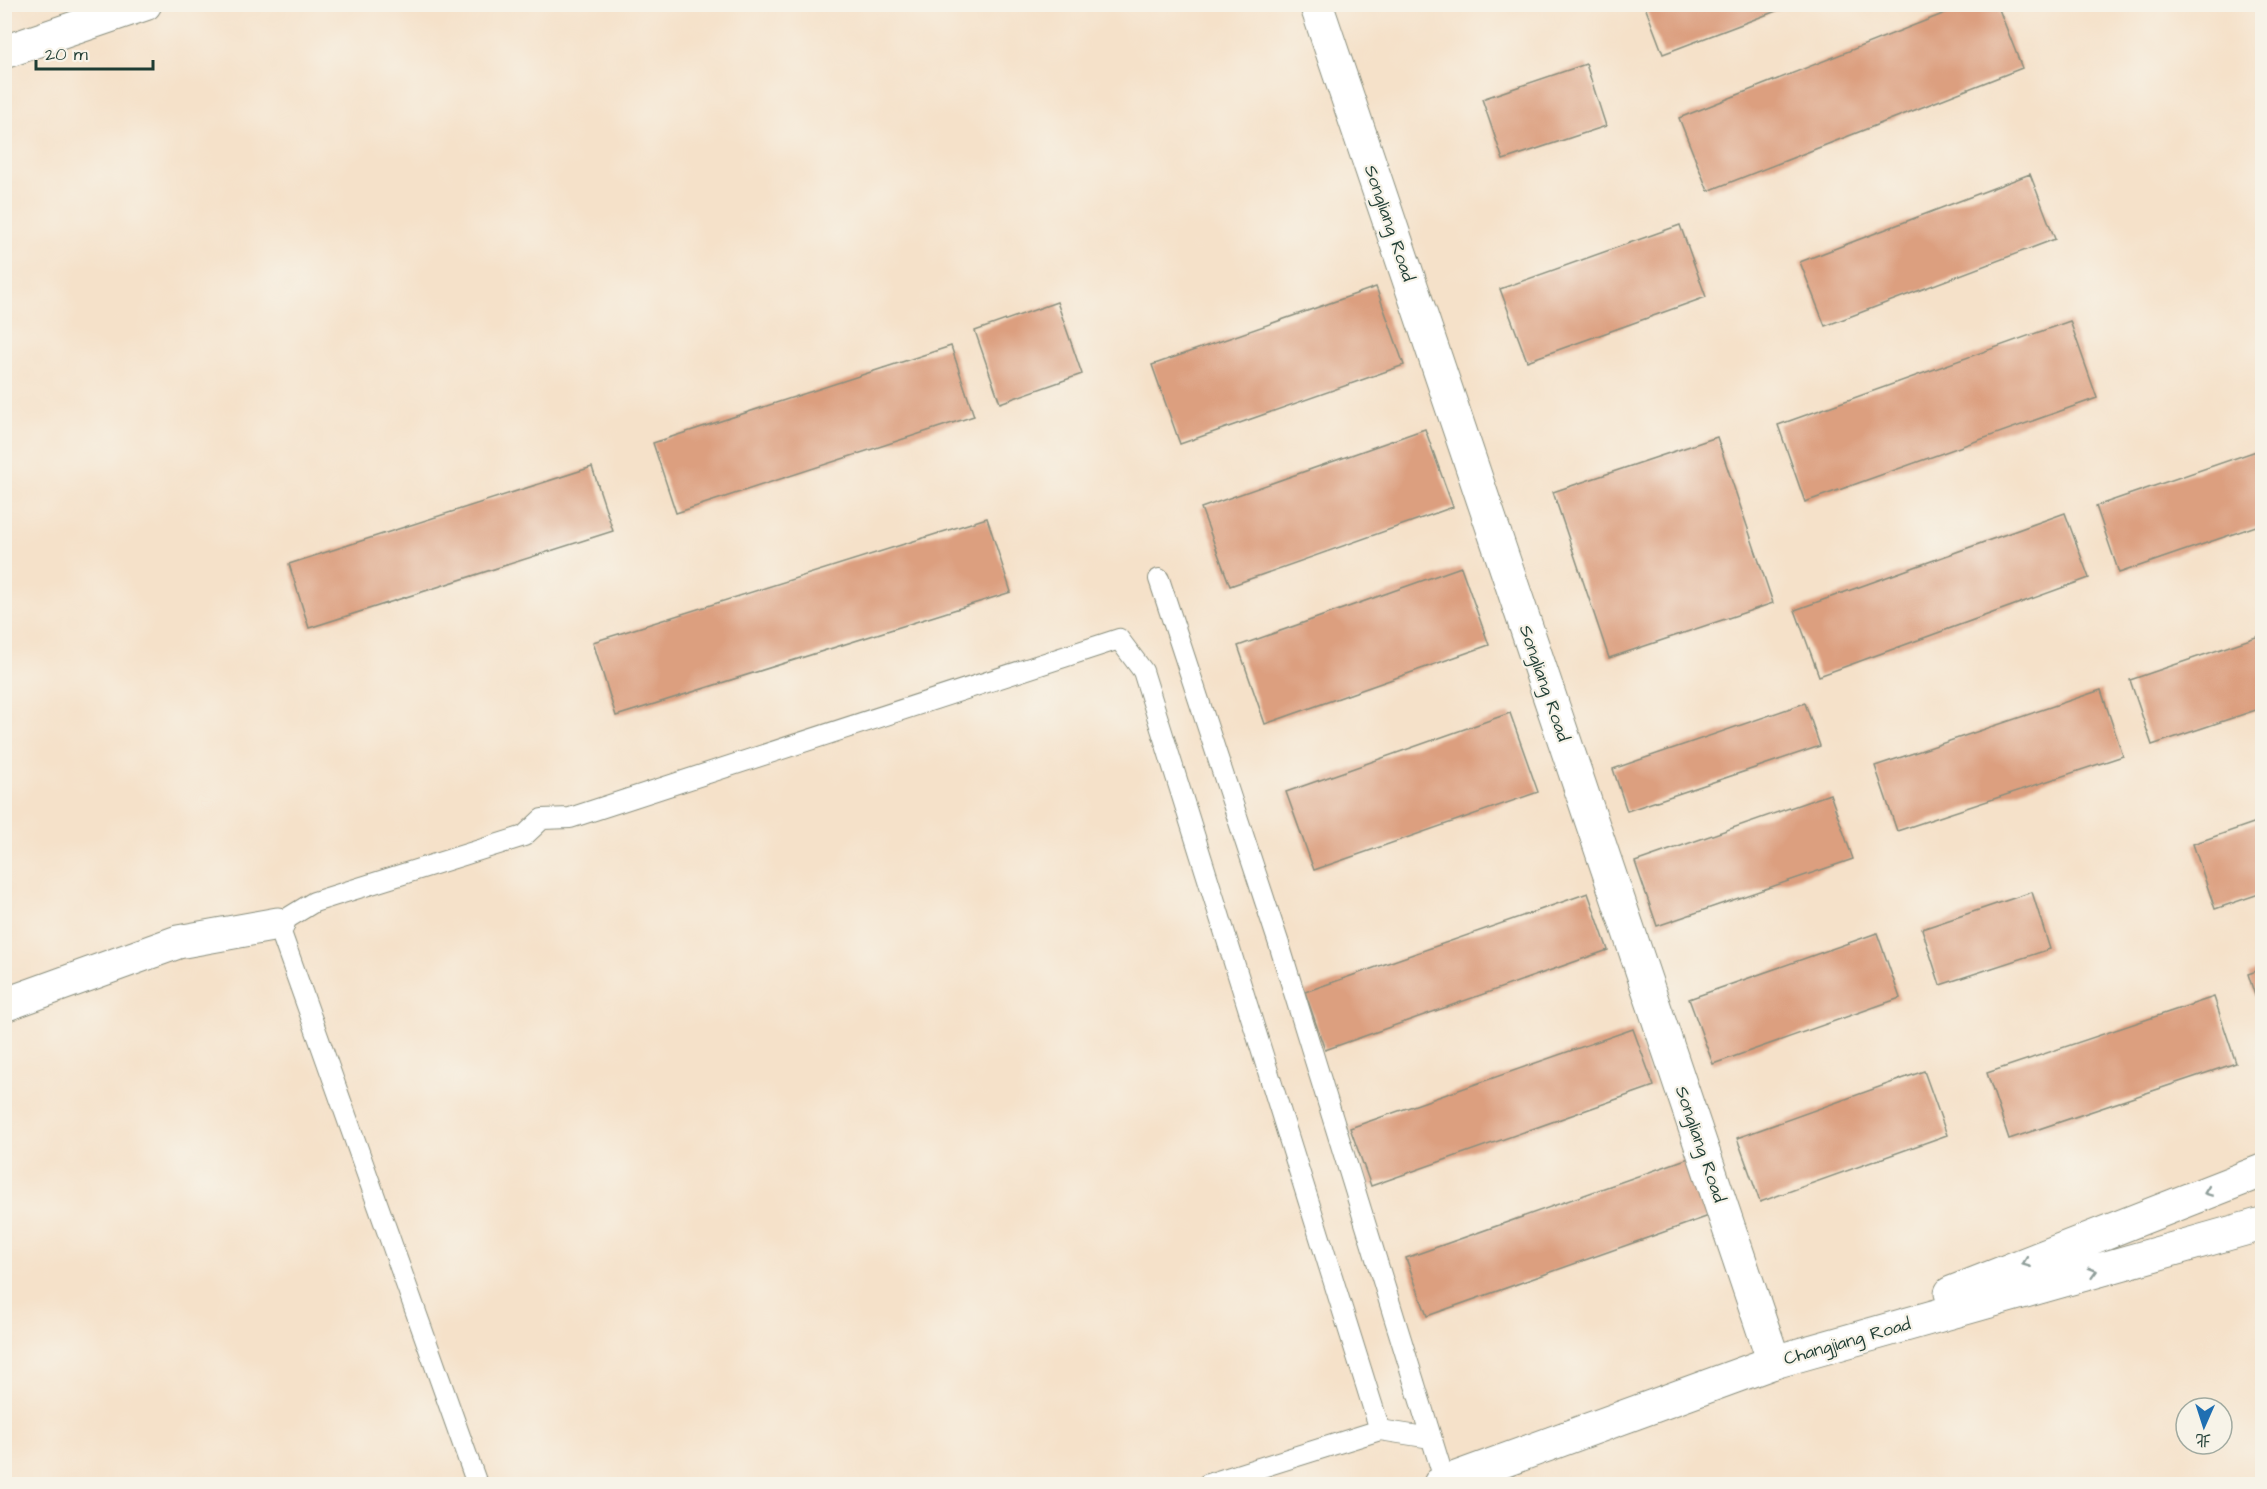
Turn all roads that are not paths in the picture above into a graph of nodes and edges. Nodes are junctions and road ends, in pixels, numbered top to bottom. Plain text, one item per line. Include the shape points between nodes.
1 (145, 4) edge
2 (1316, 4) edge
3 (4, 52) edge
4 (1159, 579) dead end
5 (278, 924) junction
6 (4, 1005) edge
7 (2262, 1171) edge
8 (2262, 1224) edge
9 (1774, 1362) junction
10 (1380, 1430) junction
11 (1431, 1438) junction
12 (1440, 1484) edge
13 (477, 1485) edge
14 (1208, 1485) edge

1 - 3 street
2 - 9 street, Songliang Road
4 - 11 lane via 1279,944
5 - 6 street via 178,942
5 - 10 lane via 314,902 524,836 542,819 570,818 1119,639 1143,671
5 - 13 lane
7 -> 9 street
9 -> 8 street, Changjiang Road
9 - 12 street, Changjiang Road
10 - 11 lane
10 - 14 lane
11 - 12 lane

